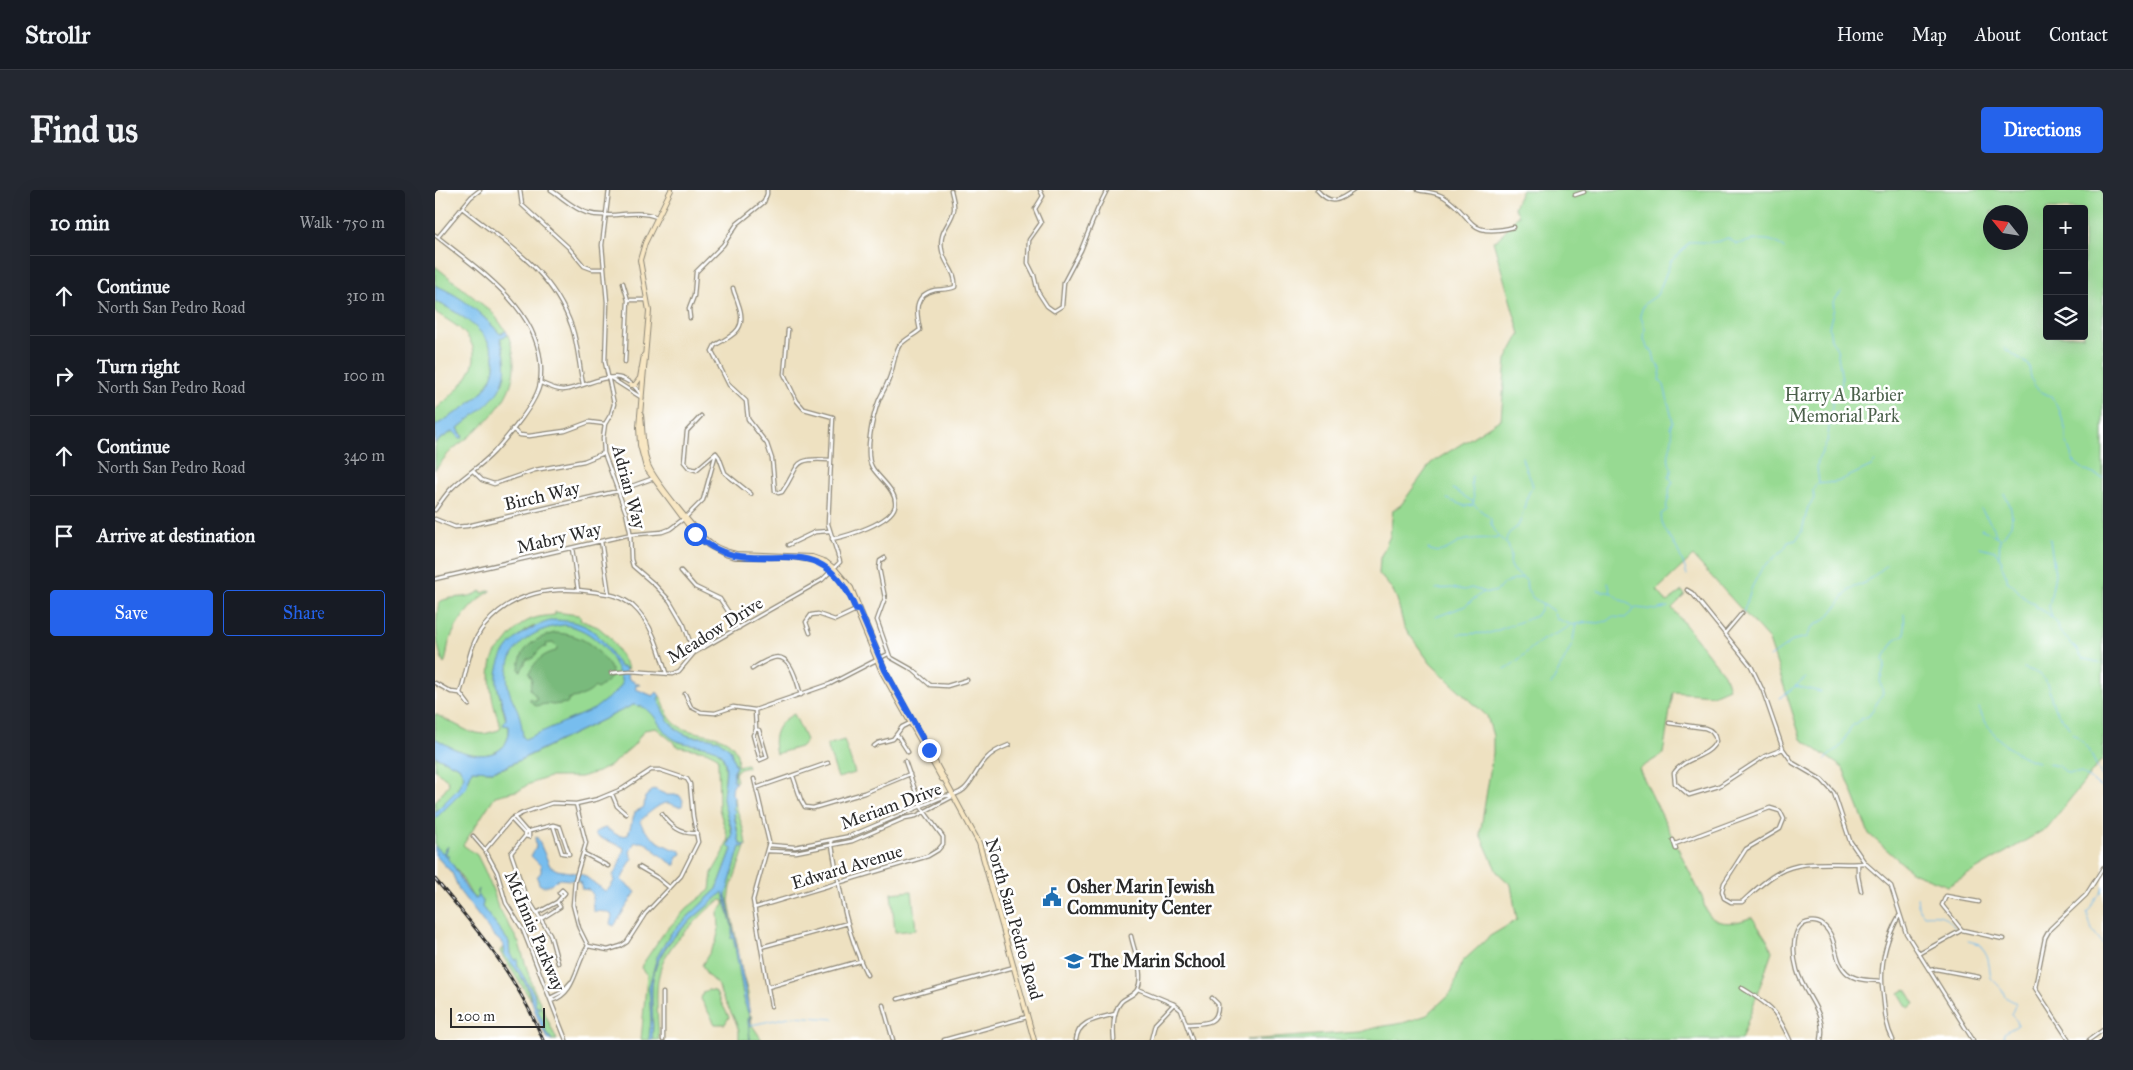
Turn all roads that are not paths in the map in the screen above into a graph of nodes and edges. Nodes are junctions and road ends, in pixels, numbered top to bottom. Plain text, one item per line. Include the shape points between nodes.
1 (480, 190) edge
2 (520, 190) edge
3 (551, 190) edge
4 (609, 190) edge
5 (671, 190) edge
6 (767, 190) edge
7 (951, 190) edge
8 (1040, 190) edge
9 (1107, 190) edge
10 (1317, 190) edge
11 (1354, 190) edge
12 (1418, 190) edge
13 (1584, 192) dead end
14 (1575, 195) dead end
15 (462, 208) junction
16 (605, 214) junction
17 (657, 217) junction
18 (1513, 227) dead end
19 (436, 236) edge
20 (603, 269) junction
21 (623, 283) dead end
22 (733, 288) dead end
23 (628, 300) junction
24 (648, 300) junction
25 (691, 318) dead end
26 (788, 330) dead end
27 (646, 351) junction
28 (625, 362) dead end
29 (609, 377) junction
30 (540, 383) junction
31 (583, 384) junction
32 (631, 385) junction
33 (643, 398) junction
34 (701, 416) dead end
35 (605, 424) junction
36 (512, 429) junction
37 (604, 453) junction
38 (715, 453) junction
39 (830, 460) junction
40 (473, 471) junction
41 (654, 478) junction
42 (618, 491) junction
43 (751, 494) dead end
44 (435, 510) edge
45 (685, 518) junction
46 (435, 519) edge
47 (829, 531) junction
48 (630, 535) junction
49 (832, 539) junction
50 (601, 541) junction
51 (788, 545) dead end
52 (572, 548) junction
53 (885, 558) dead end
54 (834, 570) junction
55 (681, 571) dead end
56 (435, 579) edge
57 (578, 590) junction
58 (1687, 590) dead end
59 (609, 594) junction
60 (858, 609) junction
61 (1742, 614) dead end
62 (739, 628) junction
63 (810, 633) dead end
64 (1725, 633) junction
65 (694, 653) junction
66 (888, 654) junction
67 (877, 658) junction
68 (751, 669) dead end
69 (611, 673) dead end
70 (666, 673) junction
71 (967, 680) dead end
72 (435, 683) edge
73 (460, 692) junction
74 (685, 694) dead end
75 (801, 695) junction
76 (469, 705) dead end
77 (755, 710) junction
78 (911, 722) junction
79 (1669, 723) dead end
80 (756, 730) junction
81 (897, 736) junction
82 (1009, 745) dead end
83 (874, 746) dead end
84 (1783, 749) junction
85 (908, 752) dead end
86 (905, 761) dead end
87 (828, 764) dead end
88 (910, 774) junction
89 (793, 776) junction
90 (754, 779) dead end
91 (756, 788) junction
92 (612, 794) junction
93 (953, 796) junction
94 (576, 804) junction
95 (921, 807) junction
96 (925, 812) junction
97 (625, 814) dead end
98 (662, 814) dead end
99 (513, 818) junction
100 (553, 825) junction
101 (697, 832) junction
102 (526, 834) junction
103 (473, 836) dead end
104 (831, 840) junction
105 (1673, 840) dead end
106 (1675, 844) junction
107 (769, 845) junction
108 (832, 845) junction
109 (1676, 849) dead end
110 (485, 850) junction
111 (768, 851) junction
112 (583, 853) junction
113 (1865, 863) junction
114 (1858, 864) junction
115 (608, 866) dead end
116 (639, 867) dead end
117 (2103, 868) edge
118 (839, 883) junction
119 (670, 888) junction
120 (1861, 890) dead end
121 (574, 894) junction
122 (557, 902) junction
123 (1979, 902) dead end
124 (754, 908) junction
125 (537, 913) junction
126 (1899, 916) junction
127 (541, 919) junction
128 (848, 922) junction
129 (1962, 930) junction
130 (1131, 936) dead end
131 (2003, 939) dead end
132 (588, 946) junction
133 (761, 947) junction
134 (1919, 954) junction
135 (860, 961) junction
136 (558, 963) dead end
137 (1014, 967) junction
138 (1930, 970) junction
139 (867, 975) dead end
140 (1979, 976) dead end
141 (1880, 981) junction
142 (768, 987) junction
143 (1742, 988) dead end
144 (1138, 989) junction
145 (663, 993) dead end
146 (1212, 998) dead end
147 (898, 999) dead end
148 (550, 1000) junction
149 (1174, 1004) junction
150 (883, 1005) dead end
151 (771, 1006) dead end
152 (1115, 1014) junction
153 (1027, 1017) junction
154 (1187, 1024) junction
155 (2103, 1030) edge
156 (566, 1040) edge
157 (663, 1040) edge
158 (893, 1040) edge
159 (944, 1040) edge
160 (1034, 1040) edge
161 (1076, 1040) edge
162 (1114, 1040) edge
163 (1151, 1040) edge
164 (1192, 1040) edge
165 (1790, 1040) edge
166 (1821, 1040) edge
167 (1893, 1040) edge
168 (1973, 1040) edge
169 (2069, 1040) edge
170 (2089, 1040) edge

1 - 15 street
2 - 20 street via 522,205 584,266 592,270
3 - 16 street via 586,212
4 - 16 street, Adrian Way
5 - 17 street, North San Pedro Road
6 - 25 street via 764,202 737,224 723,245 696,272 689,309
7 - 49 street via 953,212 945,225 941,243 955,287 934,290 919,299 920,330 899,346 872,428 868,455 872,468 891,494 894,508 872,525
8 - 9 street via 1043,196 1035,210 1041,223 1029,240 1027,258 1038,292 1054,311 1062,306 1064,282
10 - 11 street via 1333,201
12 - 18 street via 1445,197 1471,223 1483,230
13 - 14 street
15 - 19 street
15 - 31 street via 534,265 557,294 573,328
16 - 17 street via 643,212
16 - 20 street, Adrian Way
17 - 24 street, North San Pedro Road via 641,260
19 - 30 street via 517,305 536,346
20 - 29 street, Adrian Way via 607,322 605,362
21 - 23 street
22 - 39 street via 741,312 739,326 734,336 715,345 712,351 729,385 746,401 749,419 767,444 775,491 778,494 782,492 798,465 811,459
23 - 24 street
23 - 28 street
24 - 27 street, North San Pedro Road
26 - 39 street via 785,374 804,410 833,417
27 - 32 street via 640,378
27 - 33 street, North San Pedro Road
29 - 31 street
29 - 32 street
29 - 33 street
29 - 35 street, Adrian Way via 614,404
30 - 31 street via 565,390
30 - 36 street via 533,401
32 - 33 street
33 - 41 street, North San Pedro Road via 643,445
34 - 38 street via 687,431 684,462 695,470
35 - 36 street via 589,422 565,431 529,436 520,435
35 - 37 street, Adrian Way
36 - 40 street
37 - 40 street via 494,484 482,480
37 - 42 street, Adrian Way
38 - 43 street via 725,473
38 - 45 street, Mabry Way via 705,495
39 - 47 street
40 - 44 street via 452,487
41 - 42 street, Birch Way
41 - 45 street, North San Pedro Road
42 - 46 street, Birch Way via 462,527
42 - 48 street, Adrian Way
45 - 48 street, Mabry Way via 662,532
45 - 54 street, North San Pedro Road via 704,538 726,551 804,555 819,559
47 - 49 street
47 - 51 street via 815,532
48 - 50 street, Mabry Way
48 - 65 street, Adrian Way via 633,566 669,601 684,625
49 - 54 street via 840,562
50 - 52 street, Mabry Way
50 - 59 street
52 - 56 street, Mabry Way
52 - 57 street
53 - 66 street via 880,561 879,568 885,600 877,620
54 - 60 street, North San Pedro Road via 851,588
54 - 62 street, Meadow Drive via 823,580
55 - 62 street via 695,587 720,599
57 - 59 street
57 - 73 street via 525,595 500,610 474,642
58 - 64 street
59 - 70 street via 634,607 643,618 659,648
60 - 63 street via 838,620 811,615 806,622
60 - 67 street, North San Pedro Road
61 - 64 street
62 - 65 street, Meadow Drive
64 - 84 street via 1758,679
65 - 70 street, Meadow Drive via 679,671
66 - 67 street
66 - 71 street via 930,685 947,686
67 - 75 street via 830,684
67 - 78 street, North San Pedro Road
68 - 75 street via 773,658 787,661
69 - 70 street, Meadow Drive
72 - 73 street via 451,692
73 - 76 street
74 - 77 street via 691,707 701,712 715,713 733,707
75 - 77 street
77 - 80 street
78 - 81 street via 902,727
78 - 93 street, North San Pedro Road
79 - 84 street via 1710,729 1717,741 1711,750 1674,773 1675,783 1689,795 1719,786 1765,756
80 - 80 street via 753,735 760,760 767,758 759,730
81 - 83 street
81 - 85 street
82 - 93 street via 990,755 965,790
84 - 113 street via 1793,763 1831,789 1850,841
86 - 88 street
87 - 89 street
88 - 89 street via 864,793 813,808 805,807
88 - 95 street
89 - 91 street
90 - 91 street
91 - 107 street
92 - 94 street
92 - 97 street
92 - 101 street via 648,770 683,777 690,784
93 - 95 street, Meriam Drive via 945,796
93 - 96 street, Meriam Drive
93 - 137 street, North San Pedro Road via 979,843
94 - 99 street via 552,803
94 - 112 street via 586,843
95 - 96 street
95 - 104 street, Meriam Drive via 864,831
96 - 108 street, Meriam Drive via 861,838
96 - 118 street, Edward Avenue via 943,838 938,850 928,856
98 - 101 street via 682,832
99 - 102 street
99 - 110 street
100 - 100 street via 562,854 569,854 560,827
100 - 102 street
101 - 119 street via 697,846 681,876
102 - 125 street via 511,852 525,894
103 - 110 street, McInnis Parkway
104 - 107 street, Meriam Drive via 795,847
104 - 108 street
105 - 106 street
106 - 109 street
106 - 114 street via 1770,808 1780,811 1784,819 1780,829 1746,848 1724,883 1724,898 1736,904 1778,873 1792,867
107 - 111 street
108 - 111 street, Meriam Drive via 796,852
108 - 118 street
110 - 148 street, McInnis Parkway via 497,872 506,903 523,930
111 - 124 street via 754,891
112 - 115 street
112 - 121 street
113 - 114 street
113 - 126 street via 1891,886
114 - 120 street
116 - 119 street
117 - 169 street via 2086,895 2050,929 2045,938 2035,988
118 - 124 street, Edward Avenue
118 - 128 street
119 - 132 street via 645,914 627,942 608,950
121 - 122 street via 564,894
121 - 132 street via 575,917
122 - 125 street
122 - 127 street via 560,907
123 - 129 street via 1946,896 1943,899 1942,905
124 - 133 street
125 - 127 street
126 - 134 street
126 - 141 street via 1884,952
127 - 136 street via 550,934
128 - 133 street
128 - 135 street
129 - 131 street
129 - 134 street
130 - 144 street via 1140,974
132 - 148 street via 571,982
133 - 142 street
134 - 138 street
135 - 139 street
135 - 142 street
137 - 147 street
137 - 153 street, North San Pedro Road
138 - 140 street
138 - 168 street
141 - 166 street via 1859,979 1847,973 1824,926 1812,921 1804,923 1794,939 1795,966 1820,1014 1823,1025
141 - 167 street via 1885,1021
142 - 151 street
143 - 165 street via 1777,1013
144 - 149 street
144 - 152 street via 1121,1002
145 - 157 street
146 - 154 street via 1218,1004 1216,1017 1208,1023
148 - 156 street, McInnis Parkway
149 - 154 street via 1181,1010
149 - 163 street via 1155,1024
150 - 158 street
152 - 161 street via 1082,1025
152 - 162 street
153 - 159 street
153 - 160 street, North San Pedro Road
154 - 164 street
155 - 170 street

